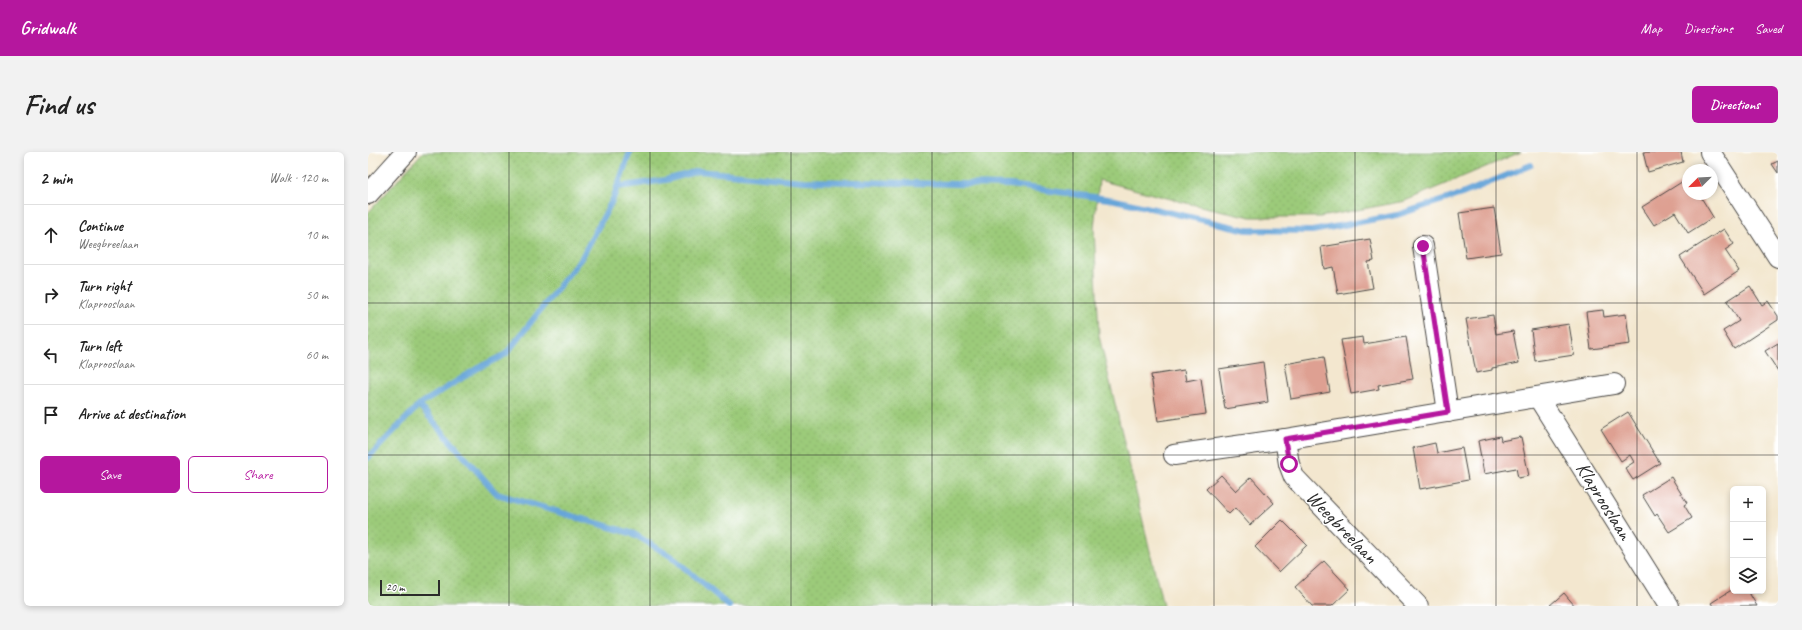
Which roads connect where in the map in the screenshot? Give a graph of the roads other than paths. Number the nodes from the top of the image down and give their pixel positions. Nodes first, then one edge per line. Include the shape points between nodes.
1 (406, 152) edge
2 (1710, 152) edge
3 (368, 194) edge
4 (1423, 246) dead end
5 (1778, 258) edge
6 (1614, 384) dead end
7 (1538, 397) junction
8 (1448, 412) junction
9 (1285, 439) junction
10 (1174, 455) dead end
11 (1418, 606) edge
12 (1669, 606) edge

1 - 3 street
2 - 5 street
4 - 8 street
6 - 7 street
7 - 8 street
7 - 12 street, Klaprooslaan
8 - 9 street
9 - 10 street
9 - 11 street, Weegbreelaan via 1294,477

